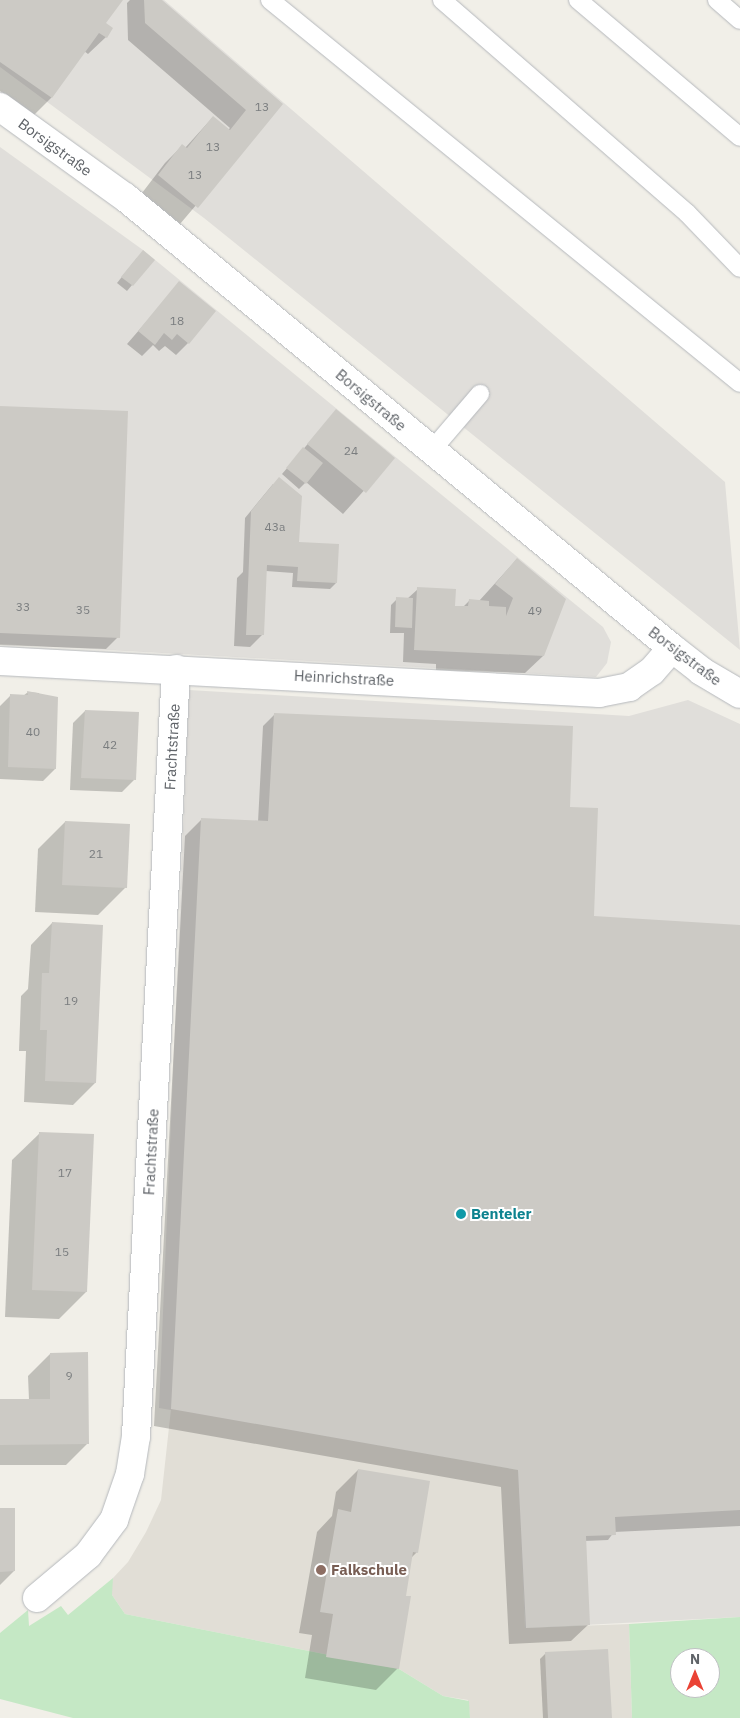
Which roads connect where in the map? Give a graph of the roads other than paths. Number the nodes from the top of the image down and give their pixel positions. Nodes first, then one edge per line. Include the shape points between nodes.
1 (270, 0) edge
2 (442, 0) edge
3 (578, 0) edge
4 (717, 0) edge
5 (740, 20) edge
6 (0, 107) edge
7 (740, 137) edge
8 (740, 268) edge
9 (740, 383) edge
10 (480, 394) dead end
11 (432, 450) junction
12 (672, 648) junction
13 (0, 661) edge
14 (176, 669) junction
15 (740, 694) edge
16 (36, 1598) dead end

1 - 9 lane
2 - 8 lane via 688,212
3 - 7 lane
4 - 5 lane
6 - 11 street, Borsigstraße via 125,197
10 - 11 lane
11 - 12 street, Borsigstraße
12 - 14 street, Heinrichstraße via 652,671 629,687 599,693
12 - 15 street, Borsigstraße via 701,671
13 - 14 street, Heinrichstraße
14 - 16 street, Frachtstraße via 136,1436 130,1474 114,1520 88,1555

